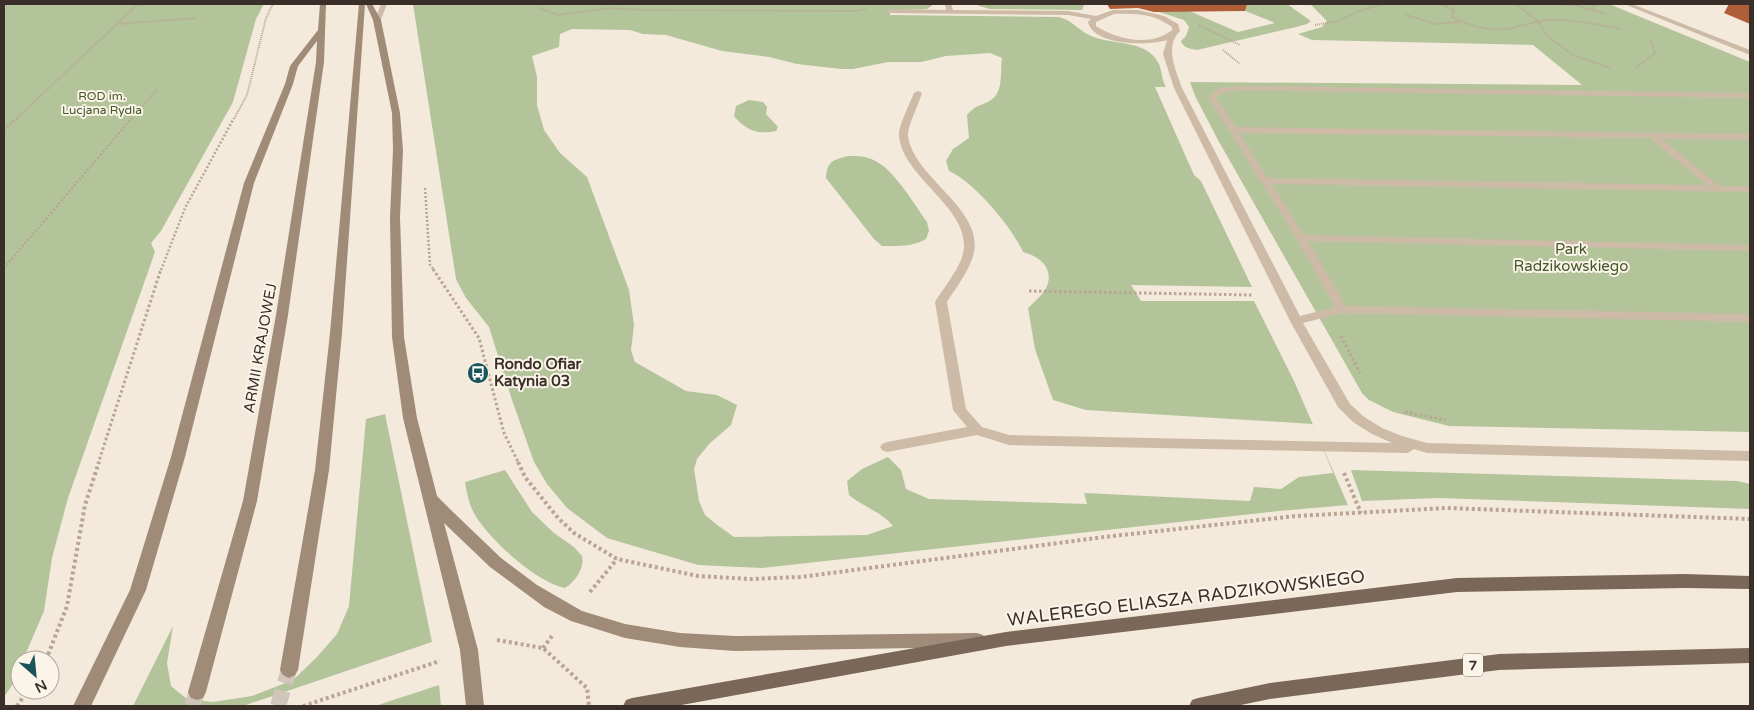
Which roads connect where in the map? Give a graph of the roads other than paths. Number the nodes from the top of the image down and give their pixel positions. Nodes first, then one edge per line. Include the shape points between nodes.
1 (323, 4) edge
2 (362, 4) edge
3 (369, 4) edge
4 (384, 4) edge
5 (1627, 4) edge
6 (949, 8) edge
7 (890, 11) dead end
8 (1096, 18) junction
9 (376, 20) junction
10 (321, 31) junction
11 (1172, 35) junction
12 (1136, 42) junction
13 (1750, 53) edge
14 (1167, 54) junction
15 (918, 93) dead end
16 (1750, 96) edge
17 (1232, 130) junction
18 (1653, 136) junction
19 (1750, 137) edge
20 (1264, 181) junction
21 (1717, 189) junction
22 (1750, 189) edge
23 (1300, 238) junction
24 (1750, 248) edge
25 (1342, 309) junction
26 (1750, 318) edge
27 (1296, 320) junction
28 (977, 430) junction
29 (887, 447) dead end
30 (1427, 448) junction
31 (1730, 456) junction
32 (1750, 456) edge
33 (1750, 462) edge
34 (429, 497) junction
35 (1750, 582) edge
36 (1006, 639) junction
37 (1750, 655) edge
38 (289, 670) tunnel mouth
39 (197, 692) tunnel mouth
40 (82, 706) edge
41 (475, 706) edge
42 (632, 706) edge
43 (1198, 706) edge

1 - 10 main road, ARMII KRAJOWEJ
2 - 38 main road via 322,470
3 - 9 main road
4 - 9 street
5 - 13 street
6 - 7 street
6 - 8 street via 1068,13
8 - 11 street via 1125,12 1150,14 1175,26 1176,31
8 - 12 street via 1092,22 1093,27 1099,32
9 - 34 main road via 396,113 398,337 410,418
10 - 39 main road, ARMII KRAJOWEJ via 320,62 284,305 250,501
10 - 40 main road via 294,66 249,183 178,456 138,590
11 - 12 street
11 - 14 street
12 - 14 street
14 - 27 street via 1178,88
15 - 28 street via 903,135 912,161 949,202 970,234 967,259 941,302 960,410
16 - 17 street via 1221,90 1212,98
17 - 18 street
17 - 20 street
18 - 19 street
18 - 21 street
20 - 21 street
20 - 23 street
21 - 22 street
23 - 24 street
23 - 25 street
25 - 26 street
25 - 27 street
27 - 30 street via 1345,407 1377,431
28 - 29 street
28 - 30 street via 1009,440
30 - 31 street
31 - 32 street
31 - 33 street
34 - 36 main road via 504,571 537,595 571,614 612,628 652,637 744,644
34 - 41 main road via 469,650
35 - 36 main road, WALEREGO ELIASZA RADZIKOWSKIEGO via 1458,585
36 - 42 main road, WALEREGO ELIASZA RADZIKOWSKIEGO
37 - 43 main road, 7 via 1498,662 1270,691

